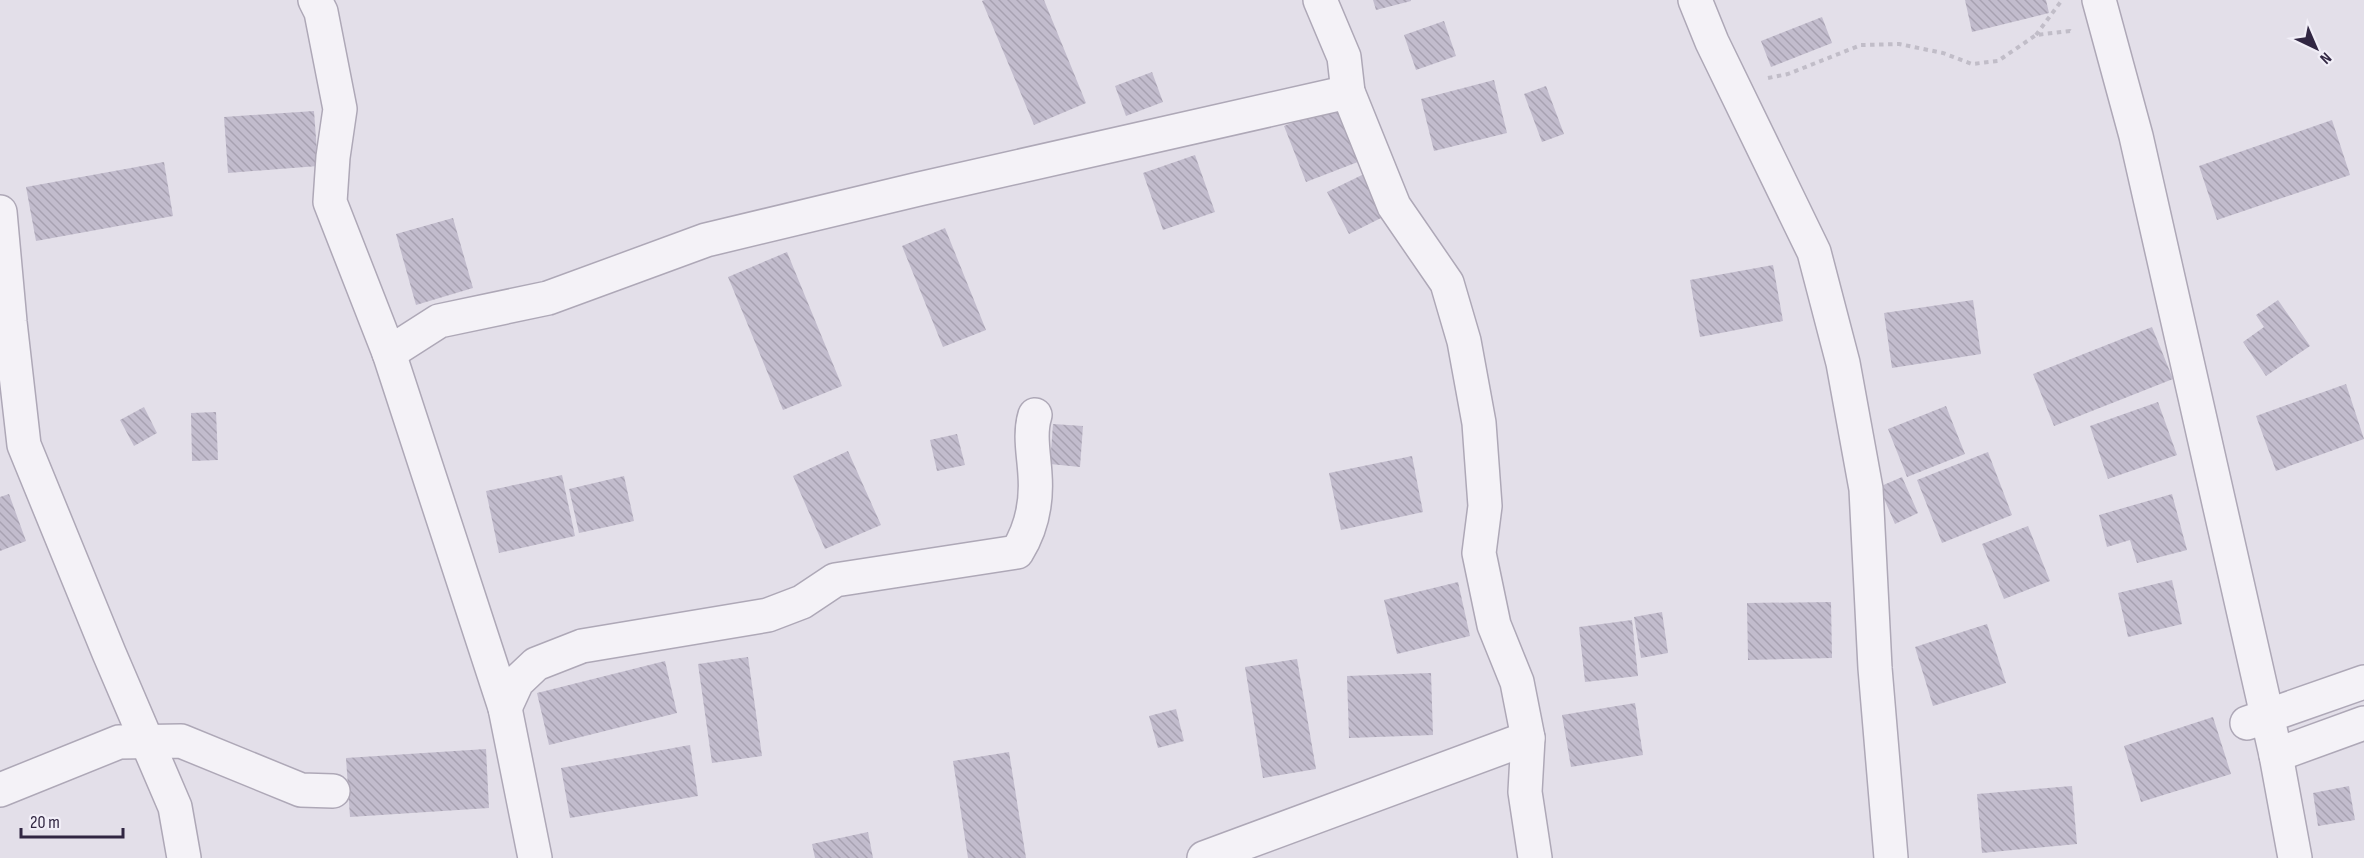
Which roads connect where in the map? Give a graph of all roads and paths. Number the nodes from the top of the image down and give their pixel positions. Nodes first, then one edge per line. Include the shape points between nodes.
1 (315, 0) edge
2 (1320, 0) edge
3 (1695, 0) edge
4 (2062, 0) edge
5 (2099, 0) edge
6 (2036, 35) junction
7 (2078, 39) dead end
8 (1764, 79) dead end
9 (1348, 92) junction
10 (0, 212) edge
11 (388, 353) junction
12 (1035, 415) dead end
13 (2364, 682) edge
14 (505, 708) junction
15 (2247, 723) dead end
16 (2364, 723) edge
17 (1528, 738) junction
18 (148, 742) junction
19 (2276, 755) junction
20 (0, 790) edge
21 (333, 791) dead end
22 (184, 858) edge
23 (535, 858) edge
24 (1204, 858) edge
25 (1535, 858) edge
26 (1891, 858) edge
27 (2295, 858) edge

1 - 11 street via 321,12 340,109 330,201
2 - 9 street via 1344,57
3 - 26 street via 1814,252 1843,363 1866,489 1875,668
4 - 6 path
5 - 19 street via 2136,136
6 - 7 path via 2070,31
6 - 8 path via 1998,61 1972,64 1899,44 1861,45 1788,74
9 - 11 street via 706,240 548,298 439,321
9 - 17 street via 1394,206 1447,283 1464,341 1480,434 1485,506 1479,553 1494,625 1516,682
10 - 18 street via 24,445
11 - 14 street
12 - 14 street via 1035,502 1025,540 1017,552 835,580 802,602 768,615 582,646 536,664 517,682
13 - 15 street
14 - 23 street
16 - 19 street
17 - 24 street
17 - 25 street via 1525,792
18 - 20 street via 119,742
18 - 21 street via 181,741 300,790
18 - 22 street via 175,807
19 - 27 street

